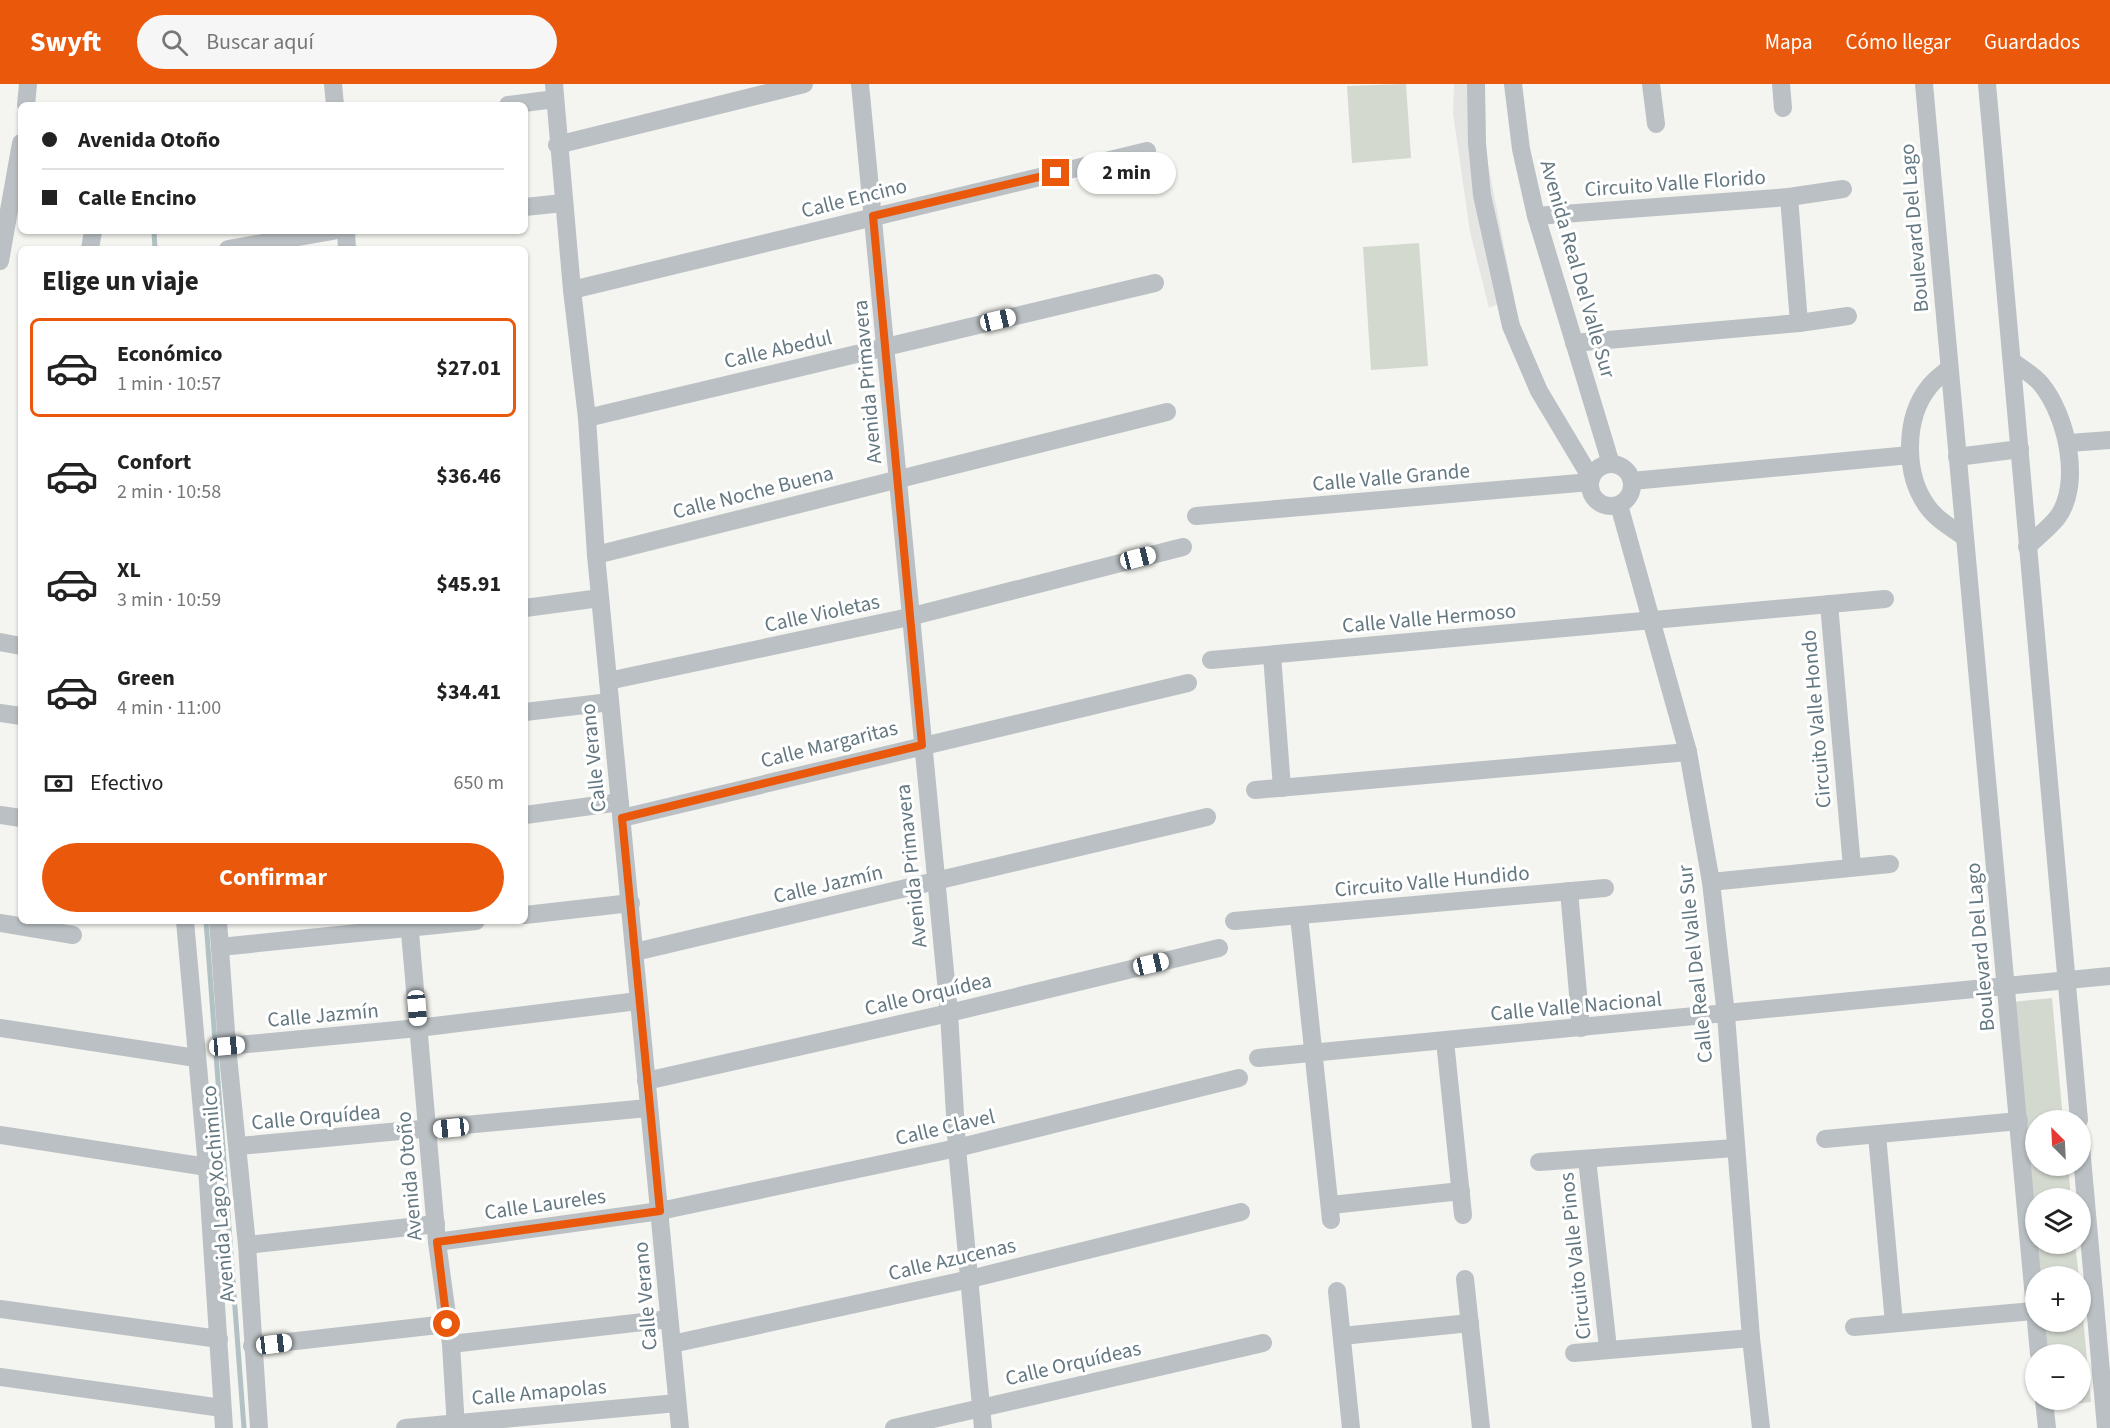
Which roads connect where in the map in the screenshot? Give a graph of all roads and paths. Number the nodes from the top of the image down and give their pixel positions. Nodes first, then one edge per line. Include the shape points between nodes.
1 (28, 84) edge
2 (333, 84) edge
3 (804, 84) edge
4 (860, 84) edge
5 (1476, 84) edge
6 (1514, 84) edge
7 (1651, 84) edge
8 (1780, 84) edge
9 (1924, 84) edge
10 (1987, 84) edge
11 (554, 92) edge
12 (26, 102) edge
13 (335, 102) edge
14 (519, 102) edge
15 (1783, 108) dead end
16 (1656, 124) dead end
17 (557, 145) junction
18 (1147, 151) dead end
19 (18, 160) edge
20 (1843, 189) dead end
21 (1789, 197) junction
22 (563, 203) junction
23 (528, 207) edge
24 (873, 216) junction
25 (1536, 216) junction
26 (316, 234) edge
27 (246, 246) edge
28 (1, 256) edge
29 (1155, 283) dead end
30 (572, 290) junction
31 (1848, 316) dead end
32 (1799, 323) junction
33 (1574, 343) junction
34 (886, 347) junction
35 (2012, 362) junction
36 (1949, 368) junction
37 (1167, 412) dead end
38 (587, 418) junction
39 (2110, 440) edge
40 (2069, 443) junction
41 (2020, 449) junction
42 (1911, 455) junction
43 (1957, 457) junction
44 (1611, 464) junction
45 (898, 478) junction
46 (1590, 480) junction
47 (1632, 481) junction
48 (1618, 505) junction
49 (1196, 516) dead end
50 (1963, 536) junction
51 (1183, 547) dead end
52 (2027, 547) junction
53 (596, 555) junction
54 (600, 598) junction
55 (1885, 599) dead end
56 (1829, 604) junction
57 (528, 608) edge
58 (909, 617) junction
59 (1651, 620) junction
60 (0, 642) edge
61 (18, 645) edge
62 (1272, 655) junction
63 (1211, 660) dead end
64 (608, 681) junction
65 (1188, 683) dead end
66 (610, 702) junction
67 (528, 712) edge
68 (0, 713) edge
69 (18, 716) edge
70 (922, 745) junction
71 (1688, 752) junction
72 (1282, 788) junction
73 (1255, 790) dead end
74 (621, 810) junction
75 (528, 814) edge
76 (0, 815) edge
77 (1207, 817) dead end
78 (18, 818) edge
79 (1890, 864) dead end
80 (1852, 867) junction
81 (936, 882) junction
82 (1711, 882) junction
83 (1605, 888) dead end
84 (1569, 891) junction
85 (631, 903) junction
86 (528, 915) edge
87 (1299, 916) junction
88 (1234, 921) dead end
89 (0, 923) edge
90 (185, 924) edge
91 (218, 924) edge
92 (426, 924) edge
93 (409, 925) edge
94 (72, 935) dead end
95 (220, 948) junction
96 (1219, 948) dead end
97 (635, 952) junction
98 (2110, 976) edge
99 (2067, 980) junction
100 (2006, 988) junction
101 (638, 1001) junction
102 (949, 1014) junction
103 (1726, 1015) junction
104 (0, 1028) edge
105 (418, 1028) junction
106 (1581, 1028) junction
107 (1445, 1041) junction
108 (227, 1046) junction
109 (1316, 1051) junction
110 (196, 1058) junction
111 (1258, 1058) dead end
112 (1239, 1078) dead end
113 (646, 1081) junction
114 (648, 1108) junction
115 (2078, 1110) edge
116 (2019, 1121) junction
117 (429, 1130) junction
118 (0, 1135) edge
119 (1877, 1135) junction
120 (1825, 1139) dead end
121 (238, 1146) junction
122 (957, 1148) junction
123 (1735, 1148) junction
124 (1587, 1159) junction
125 (1539, 1162) dead end
126 (207, 1167) junction
127 (2084, 1176) edge
128 (1461, 1191) junction
129 (660, 1211) junction
130 (1241, 1212) dead end
131 (1463, 1215) dead end
132 (436, 1233) junction
133 (247, 1245) junction
134 (2030, 1266) edge
135 (970, 1279) junction
136 (1465, 1279) dead end
137 (1337, 1291) dead end
138 (0, 1309) edge
139 (2025, 1312) edge
140 (669, 1319) junction
141 (1470, 1323) junction
142 (1894, 1323) junction
143 (447, 1324) junction
144 (1854, 1327) dead end
145 (1342, 1336) junction
146 (1750, 1338) junction
147 (219, 1339) junction
148 (1263, 1343) dead end
149 (451, 1344) junction
150 (672, 1344) junction
151 (252, 1346) junction
152 (1608, 1348) junction
153 (1574, 1353) dead end
154 (0, 1377) edge
155 (677, 1403) junction
156 (981, 1407) junction
157 (222, 1408) junction
158 (2045, 1410) edge
159 (456, 1425) edge
160 (224, 1428) edge
161 (259, 1428) edge
162 (405, 1428) edge
163 (680, 1428) edge
164 (894, 1428) edge
165 (983, 1428) edge
166 (1351, 1428) edge
167 (1481, 1428) edge
168 (1761, 1428) edge
169 (2047, 1428) edge
170 (2106, 1428) edge

1 - 12 street
2 - 13 street
3 - 17 street
4 - 24 street, Avenida Primavera
5 - 46 street via 1482,195 1511,326 1539,391
6 - 25 street, Avenida Real Del Valle Sur via 1521,149
7 - 16 street
8 - 15 street
9 - 36 street, Boulevard Del Lago
10 - 35 street
11 - 14 street
11 - 17 street, Calle Verano
17 - 22 street, Calle Verano
18 - 24 street, Calle Encino
19 - 28 street
20 - 21 street
21 - 25 street, Circuito Valle Florido
21 - 32 street, Circuito Valle Florido
22 - 23 street
22 - 30 street, Calle Verano
24 - 30 street, Calle Encino
24 - 34 street, Avenida Primavera
25 - 33 street, Avenida Real Del Valle Sur
26 - 27 street
29 - 34 street, Calle Abedul
30 - 38 street, Calle Verano
31 - 32 street
32 - 33 street
33 - 44 street, Avenida Real Del Valle Sur
34 - 38 street, Calle Abedul
34 - 45 street, Avenida Primavera
35 - 40 street via 2040,382 2055,404
35 - 41 street
36 - 42 street via 1929,386 1920,401 1910,437
36 - 43 street, Boulevard Del Lago
37 - 45 street, Calle Noche Buena
38 - 53 street, Calle Verano
39 - 40 street
40 - 52 street via 2068,489 2058,516
41 - 43 street
41 - 52 street
42 - 47 street
42 - 50 street via 1913,475 1927,506
43 - 50 street, Boulevard Del Lago
44 - 46 street via 1598,468
44 - 47 street via 1621,466
45 - 53 street, Calle Noche Buena
45 - 58 street, Avenida Primavera
46 - 48 street via 1590,491 1601,504
46 - 49 street, Calle Valle Grande
47 - 48 street via 1627,500
48 - 59 street, Calle Real Del Valle Sur
50 - 100 street, Boulevard Del Lago
51 - 58 street, Calle Violetas
52 - 99 street
53 - 54 street, Calle Verano
54 - 57 street
54 - 64 street, Calle Verano
55 - 56 street
56 - 59 street, Circuito Valle Hondo
56 - 80 street, Circuito Valle Hondo
58 - 64 street, Calle Violetas
58 - 70 street, Avenida Primavera
59 - 62 street, Calle Valle Hermoso
59 - 71 street, Calle Real Del Valle Sur
60 - 61 street
62 - 63 street, Calle Valle Hermoso
62 - 72 street
64 - 66 street, Calle Verano
65 - 70 street, Calle Margaritas
66 - 67 street
66 - 74 street, Calle Verano
68 - 69 street
70 - 74 street, Calle Margaritas
70 - 81 street, Avenida Primavera
71 - 72 street
71 - 82 street, Calle Real Del Valle Sur
72 - 73 street
74 - 75 street, Calle Margaritas
74 - 85 street, Calle Verano
76 - 78 street
77 - 81 street, Calle Jazmín
79 - 80 street
80 - 82 street
81 - 97 street, Calle Jazmín
81 - 102 street, Avenida Primavera
82 - 103 street, Calle Real Del Valle Sur
83 - 84 street, Circuito Valle Hundido
84 - 87 street, Circuito Valle Hundido
84 - 106 street
85 - 86 street
85 - 97 street, Calle Verano
87 - 88 street, Circuito Valle Hundido
87 - 109 street
89 - 94 street
90 - 110 street, Avenida Lago Xochimilco
91 - 95 street, Avenida Lago Xochimilco
92 - 93 street
93 - 95 street
93 - 105 street, Avenida Otoño
95 - 108 street, Avenida Lago Xochimilco
96 - 102 street, Calle Orquídea
97 - 101 street, Calle Verano
98 - 99 street, Calle Valle Nacional
99 - 100 street, Calle Valle Nacional
99 - 115 street
100 - 103 street, Calle Valle Nacional
100 - 116 street, Boulevard Del Lago
101 - 105 street, Calle Jazmín
101 - 113 street, Calle Verano
102 - 113 street, Calle Orquídea
102 - 122 street, Avenida Primavera
103 - 106 street, Calle Valle Nacional
103 - 123 street, Calle Real Del Valle Sur
104 - 110 street
105 - 108 street, Calle Jazmín
105 - 117 street, Avenida Otoño
106 - 107 street, Calle Valle Nacional
107 - 109 street, Calle Valle Nacional
107 - 128 street
108 - 121 street, Avenida Lago Xochimilco
109 - 111 street, Calle Valle Nacional
109 - 128 street via 1331,1212
110 - 126 street, Avenida Lago Xochimilco
112 - 122 street, Calle Clavel
113 - 114 street, Calle Verano
114 - 117 street, Calle Orquídea
114 - 129 street, Calle Verano
116 - 119 street
116 - 134 street, Boulevard Del Lago
117 - 121 street, Calle Orquídea
117 - 132 street, Avenida Otoño
118 - 126 street
119 - 120 street
119 - 142 street
121 - 133 street, Avenida Lago Xochimilco
122 - 129 street, Calle Clavel
122 - 135 street, Avenida Primavera
123 - 124 street, Circuito Valle Pinos
123 - 146 street, Calle Real Del Valle Sur
124 - 125 street, Circuito Valle Pinos
124 - 152 street, Circuito Valle Pinos
126 - 147 street, Avenida Lago Xochimilco
127 - 170 street
128 - 131 street
129 - 132 street, Calle Laureles
129 - 140 street, Calle Verano
130 - 135 street, Calle Azucenas
132 - 133 street, Calle Laureles
132 - 143 street, Avenida Otoño
133 - 151 street, Avenida Lago Xochimilco
135 - 150 street, Calle Azucenas
135 - 156 street, Avenida Primavera
136 - 141 street
137 - 145 street
138 - 147 street
139 - 142 street
140 - 149 street
140 - 150 street, Calle Verano
141 - 145 street
141 - 167 street
142 - 144 street
143 - 149 street, Avenida Otoño
143 - 151 street
145 - 166 street
146 - 152 street, Circuito Valle Pinos
146 - 168 street, Calle Real Del Valle Sur
147 - 157 street, Avenida Lago Xochimilco
148 - 156 street, Calle Orquídeas
149 - 159 street, Avenida Otoño
150 - 155 street, Calle Verano
151 - 161 street, Avenida Lago Xochimilco
152 - 153 street, Circuito Valle Pinos
154 - 157 street
155 - 159 street, Calle Amapolas
155 - 163 street, Calle Verano
156 - 164 street, Calle Orquídeas
156 - 165 street, Avenida Primavera
157 - 160 street, Avenida Lago Xochimilco
158 - 169 street
159 - 162 street, Calle Amapolas

